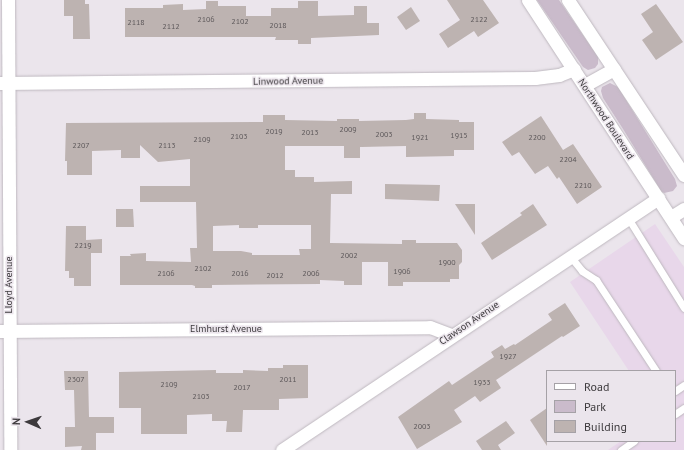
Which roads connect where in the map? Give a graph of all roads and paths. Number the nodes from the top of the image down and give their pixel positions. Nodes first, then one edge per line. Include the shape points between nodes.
1 (8, 0) edge
2 (528, 0) edge
3 (568, 0) edge
4 (574, 69) junction
5 (614, 69) junction
6 (4, 83) edge
7 (585, 86) junction
8 (684, 175) edge
9 (658, 198) junction
10 (684, 209) edge
11 (671, 217) junction
12 (628, 218) junction
13 (684, 238) edge
14 (570, 256) junction
15 (684, 308) edge
16 (5, 331) edge
17 (451, 335) junction
18 (655, 370) edge
19 (633, 442) edge
20 (10, 450) edge
21 (282, 450) edge
22 (621, 450) edge

1 - 6 street, Lloyd Avenue
2 - 4 street, Northwood Boulevard
3 - 5 street
4 - 6 street, Linwood Avenue via 559,75 535,78
4 - 7 street, Northwood Boulevard
5 - 7 street
5 - 8 street
6 - 16 street, Lloyd Avenue
7 - 9 street, Northwood Boulevard
9 - 11 street, Northwood Boulevard
9 - 12 street, Clawson Avenue
10 - 11 street
11 - 13 street, Northwood Boulevard
12 - 14 street, Clawson Avenue
12 - 15 lane
14 - 17 street, Clawson Avenue
14 - 18 lane via 582,271 596,280
16 - 17 street, Elmhurst Avenue via 430,327
16 - 20 street, Lloyd Avenue
17 - 21 street, Clawson Avenue via 412,364
19 - 22 lane

